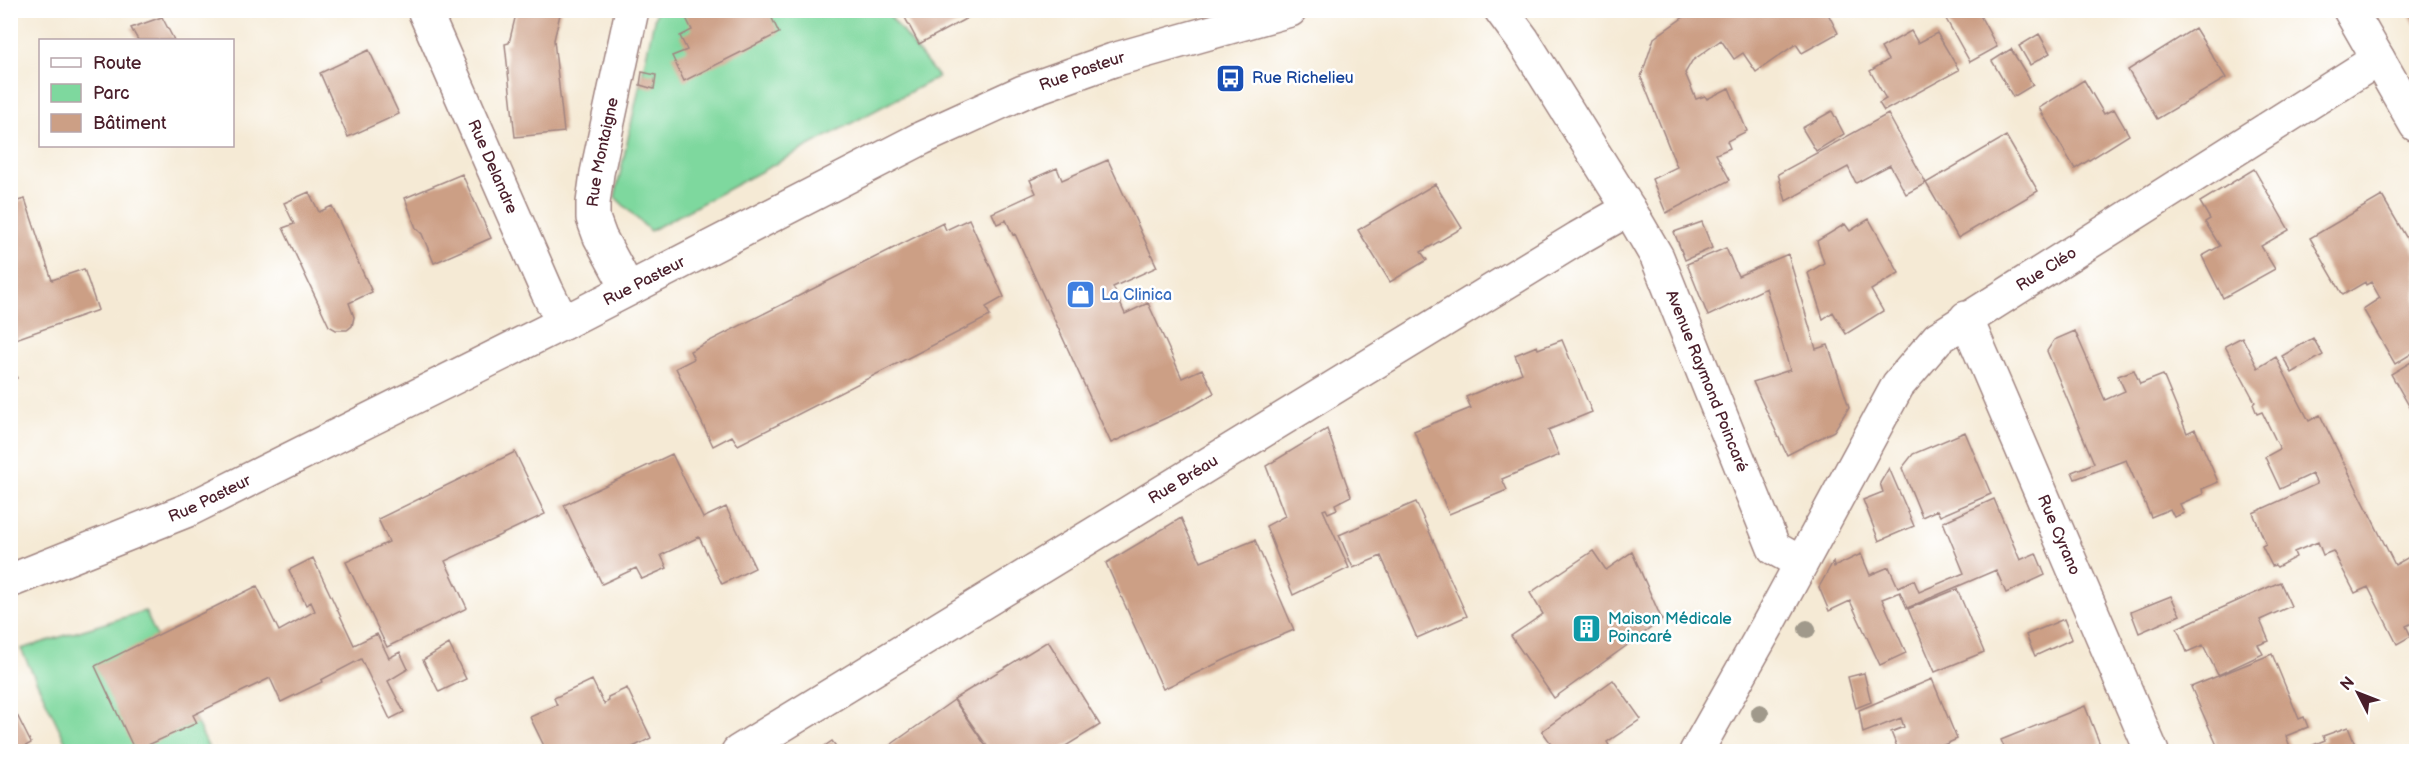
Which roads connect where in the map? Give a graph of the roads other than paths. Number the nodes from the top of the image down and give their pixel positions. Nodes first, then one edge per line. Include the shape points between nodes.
1 (424, 10) edge
2 (632, 10) edge
3 (1290, 10) edge
4 (1501, 10) edge
5 (2350, 10) edge
6 (2378, 59) junction
7 (2416, 125) edge
8 (1629, 209) junction
9 (628, 289) junction
10 (1966, 318) junction
11 (563, 323) junction
12 (1801, 563) junction
13 (10, 581) edge
14 (738, 752) edge
15 (1696, 752) edge
16 (2152, 752) edge

1 - 11 street, Rue Delandre
2 - 9 street, Rue Montaigne via 593,203 600,237
3 - 9 street, Rue Pasteur via 1113,60 1023,92 922,138
4 - 8 street, Avenue Raymond Poincaré via 1524,40
5 - 6 street
6 - 7 street
6 - 10 street, Rue Cléo
8 - 12 street, Avenue Raymond Poincaré via 1657,257 1774,548
8 - 14 street, Rue Bréau
9 - 11 street, Rue Pasteur
10 - 12 street, Rue Cléo via 1938,338 1898,385
10 - 16 street, Rue Cyrano
11 - 13 street, Rue Pasteur via 188,510
12 - 15 street

